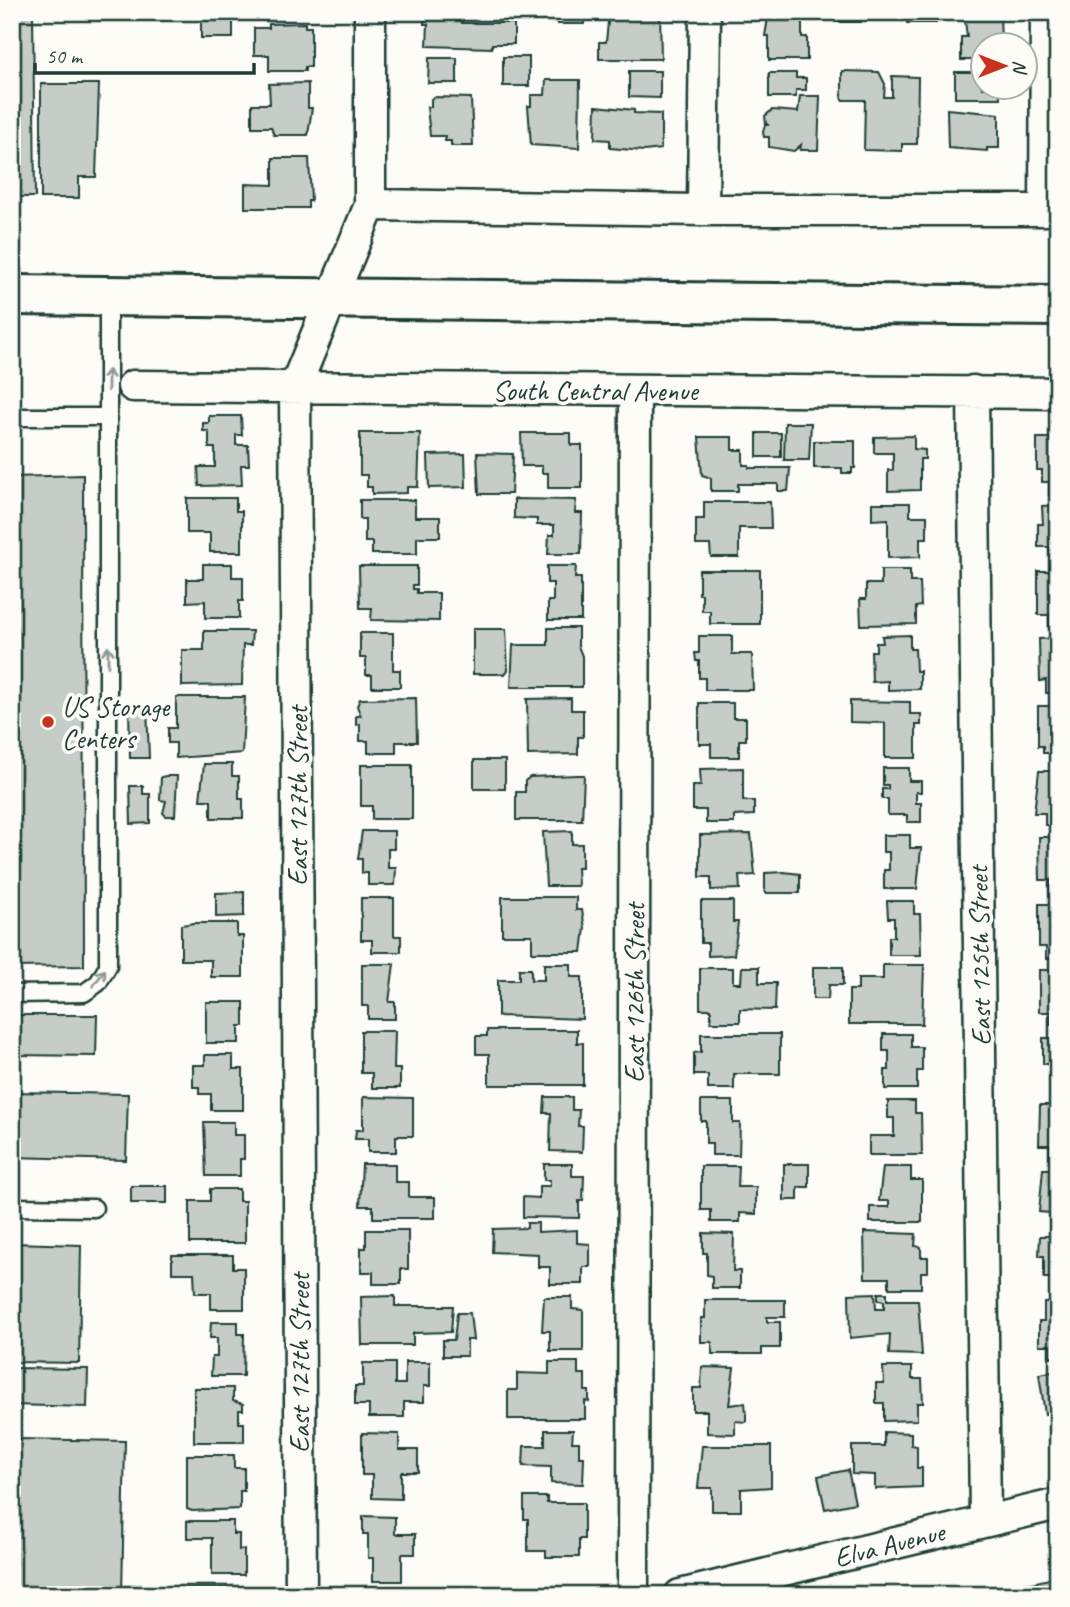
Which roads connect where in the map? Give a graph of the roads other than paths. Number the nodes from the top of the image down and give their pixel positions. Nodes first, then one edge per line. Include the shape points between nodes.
1 (370, 12) edge
2 (705, 12) edge
3 (1046, 12) edge
4 (370, 205) junction
5 (703, 210) junction
6 (1051, 210) edge
7 (12, 295) edge
8 (124, 296) junction
9 (334, 296) junction
10 (1058, 306) edge
11 (133, 386) dead end
12 (295, 387) junction
13 (635, 390) junction
14 (973, 391) junction
15 (1058, 393) edge
16 (12, 416) edge
17 (108, 417) junction
18 (12, 994) edge
19 (12, 1207) edge
20 (94, 1208) dead end
21 (1058, 1504) edge
22 (985, 1521) junction
23 (300, 1595) edge
24 (633, 1595) edge
25 (680, 1595) edge

1 - 4 street, East 127th Street
2 - 5 street
3 - 6 street
4 - 5 street
4 - 9 street, East 127th Street
5 - 6 street
7 - 8 main road
8 - 9 main road
17 -> 8 lane
9 - 10 main road
9 - 12 street, East 127th Street
11 - 12 street, South Central Avenue
12 - 13 street, South Central Avenue
12 - 23 street, East 127th Street
13 - 14 street, South Central Avenue
13 - 24 street, East 126th Street
14 - 15 street, South Central Avenue
14 - 22 street, East 125th Street
16 - 17 lane
18 -> 17 lane via 84,993 98,983 107,965
19 - 20 lane
21 - 22 street, Elva Avenue
22 - 25 street, Elva Avenue

